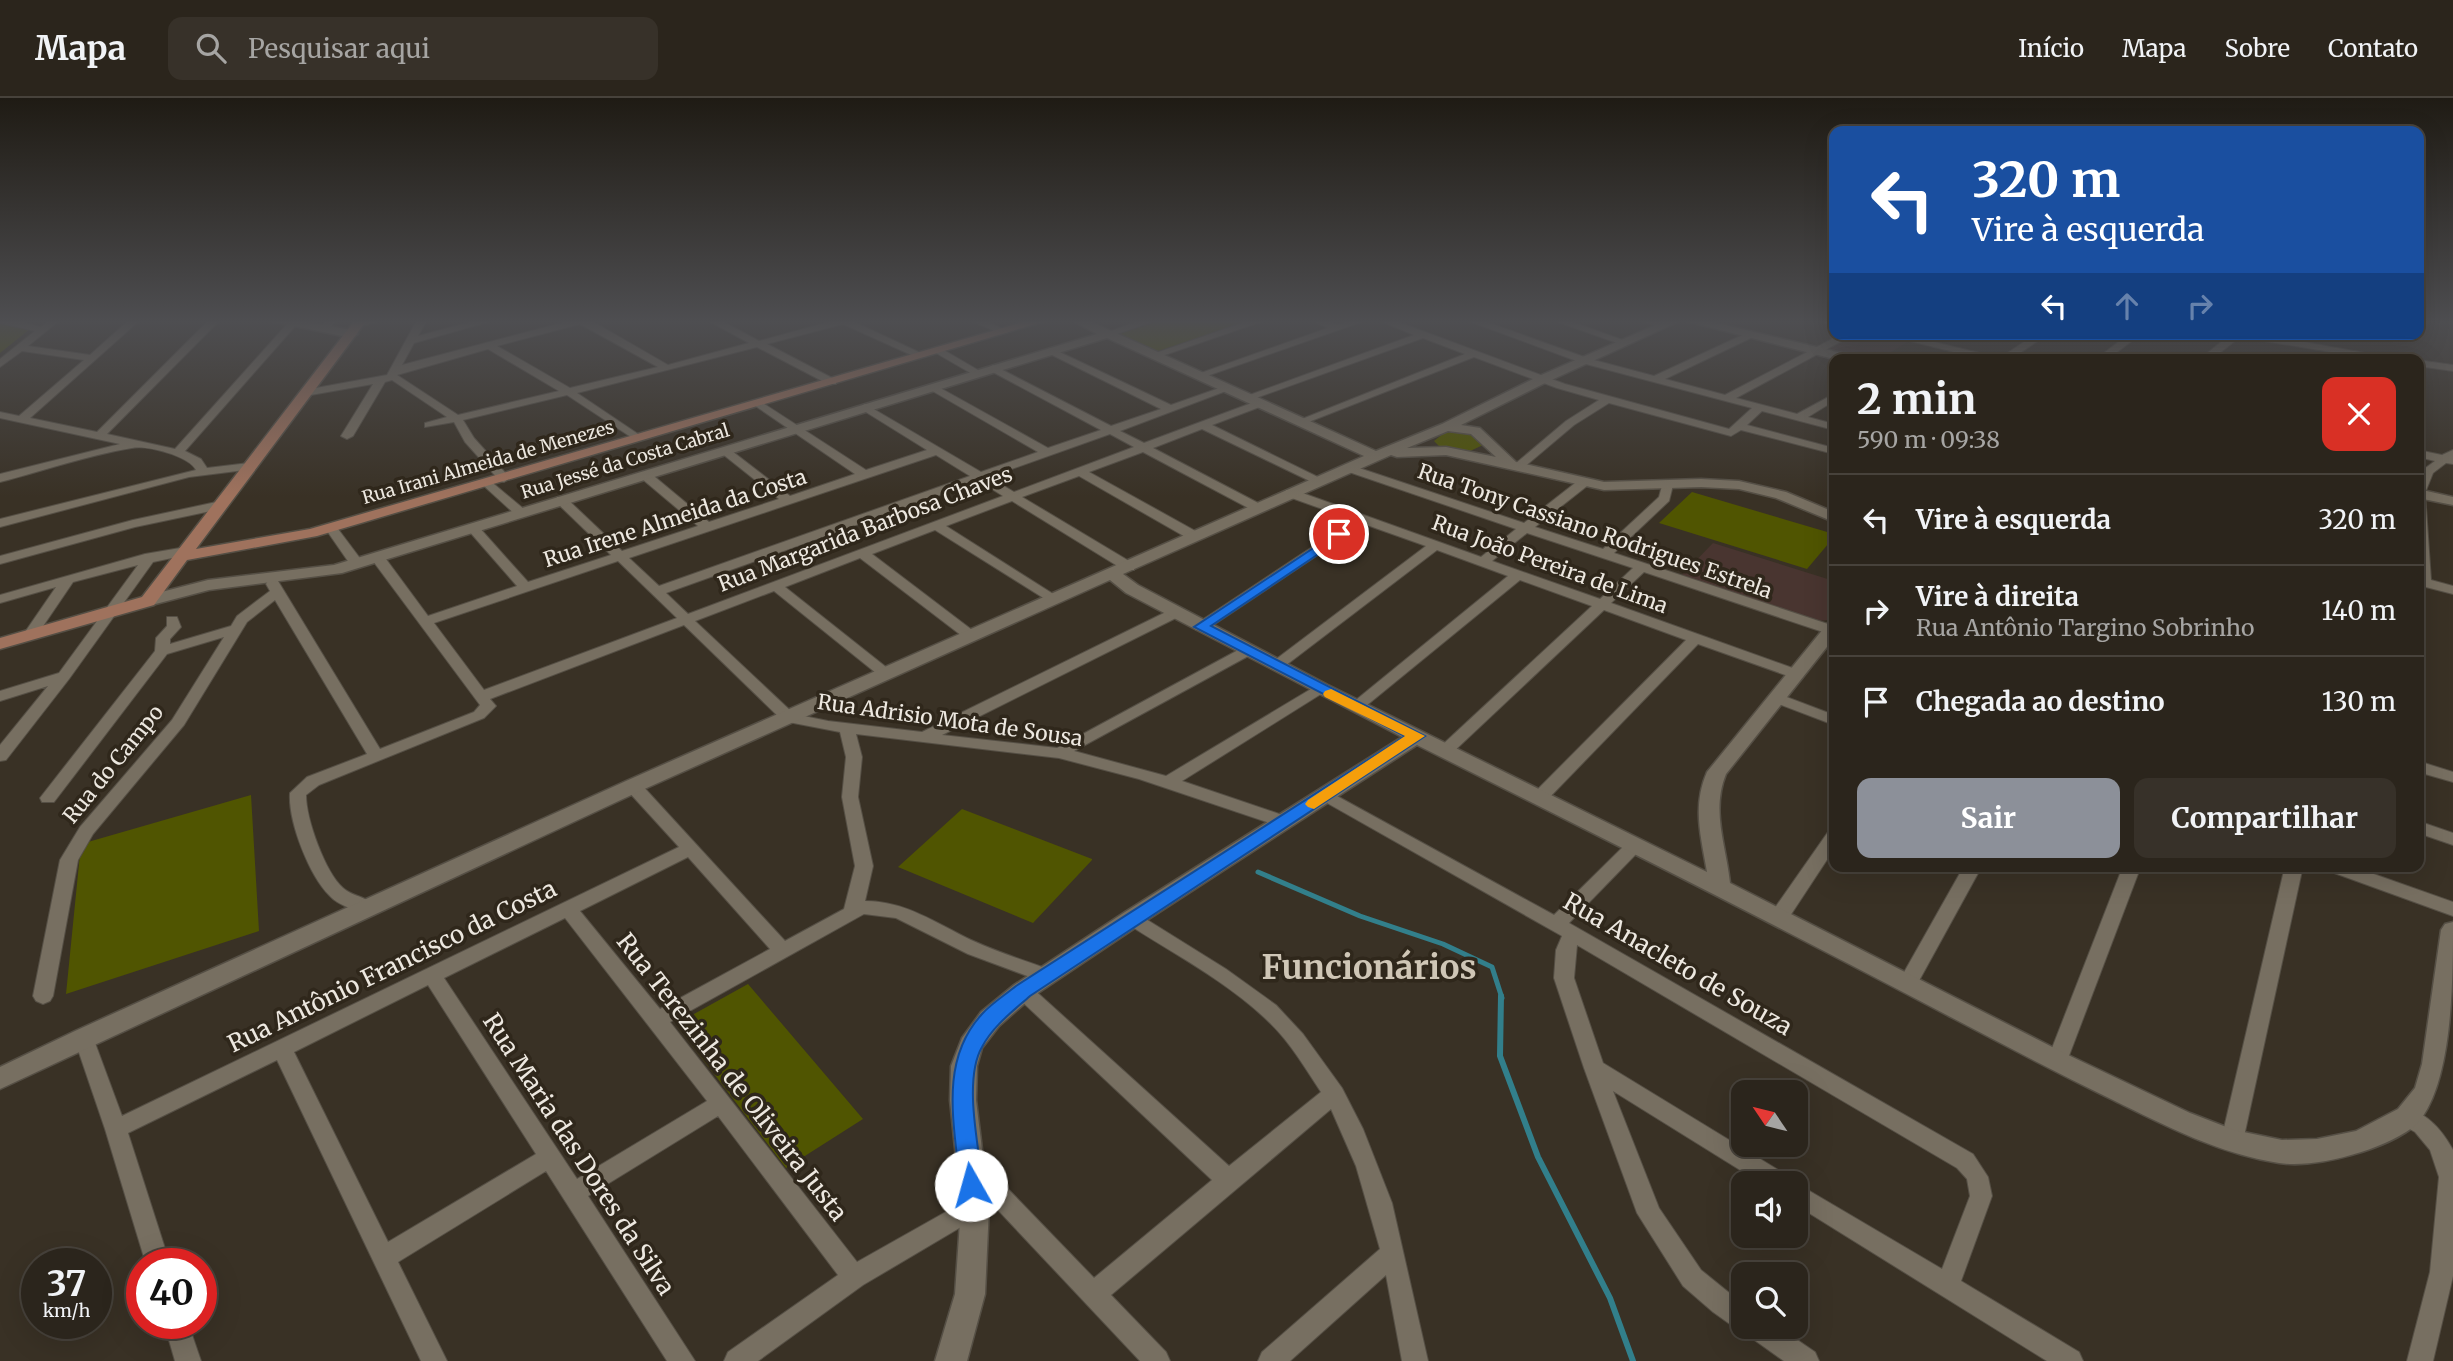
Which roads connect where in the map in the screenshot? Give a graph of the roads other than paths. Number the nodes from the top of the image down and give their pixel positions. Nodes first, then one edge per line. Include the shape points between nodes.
1 (69, 379) edge
2 (156, 379) edge
3 (243, 379) edge
4 (317, 379) edge
5 (381, 379) joint
6 (400, 379) edge
7 (547, 379) edge
8 (622, 379) edge
9 (826, 379) edge
10 (843, 379) edge
11 (959, 379) edge
12 (1013, 379) edge
13 (1108, 379) edge
14 (1209, 379) edge
15 (1309, 379) edge
16 (1410, 379) edge
17 (1543, 379) joint
18 (1656, 379) edge
19 (1763, 379) edge
20 (832, 382) junction
21 (933, 387) junction
22 (1229, 388) junction
23 (569, 392) junction
24 (306, 393) junction
25 (1727, 398) junction
26 (1606, 399) junction
27 (1255, 400) junction
28 (1829, 400) edge
29 (758, 403) junction
30 (1488, 405) junction
31 (865, 407) junction
32 (1760, 407) junction
33 (1170, 409) junction
34 (0, 415) edge
35 (1799, 417) junction
36 (22, 419) junction
37 (458, 420) junction
38 (1302, 421) junction
39 (429, 425) dead end
40 (1203, 425) junction
41 (1829, 426) edge
42 (1447, 427) junction
43 (794, 429) junction
44 (1734, 429) junction
45 (1110, 431) junction
46 (99, 436) junction
47 (347, 436) dead end
48 (1425, 436) junction
49 (637, 438) junction
50 (1485, 440) junction
51 (135, 444) junction
52 (1143, 448) junction
53 (724, 450) junction
54 (935, 450) junction
55 (1829, 450) edge
56 (1446, 451) junction
57 (178, 452) junction
58 (1048, 453) junction
59 (1464, 454) junction
60 (2424, 454) edge
61 (1375, 456) junction
62 (2450, 458) edge
63 (1516, 465) junction
64 (249, 467) junction
65 (1347, 468) junction
66 (203, 471) junction
67 (1081, 472) junction
68 (866, 474) junction
69 (645, 475) junction
70 (980, 476) junction
71 (0, 478) edge
72 (504, 478) junction
73 (1320, 481) junction
74 (2424, 481) edge
75 (488, 483) junction
76 (1583, 483) junction
77 (1667, 485) junction
78 (1290, 493) junction
79 (2424, 494) edge
80 (1013, 498) junction
81 (561, 500) junction
82 (789, 501) junction
83 (2453, 501) edge
84 (221, 505) junction
85 (1258, 508) junction
86 (520, 513) junction
87 (1829, 515) edge
88 (1362, 519) junction
89 (0, 523) edge
90 (937, 526) junction
91 (1526, 527) junction
92 (331, 528) junction
93 (473, 528) junction
94 (708, 528) junction
95 (1194, 536) junction
96 (1435, 545) junction
97 (183, 553) junction
98 (863, 554) junction
99 (1606, 554) junction
100 (618, 556) junction
101 (150, 557) junction
102 (377, 558) junction
103 (0, 560) edge
104 (1482, 562) junction
105 (357, 564) junction
106 (1643, 566) junction
107 (1121, 570) junction
108 (1517, 575) junction
109 (69, 579) junction
110 (2424, 583) edge
111 (273, 585) junction
112 (777, 587) junction
113 (526, 588) junction
114 (2453, 590) edge
115 (655, 592) junction
116 (0, 599) edge
117 (1053, 600) junction
118 (148, 601) junction
119 (1603, 606) junction
120 (108, 612) junction
121 (1175, 613) junction
122 (172, 620) dead end
123 (426, 621) junction
124 (686, 622) junction
125 (1201, 627) junction
126 (1829, 628) edge
127 (235, 629) junction
128 (1829, 634) edge
129 (30, 635) junction
130 (971, 636) junction
131 (1695, 639) junction
132 (0, 644) edge
133 (162, 651) junction
134 (1247, 651) junction
135 (1276, 666) junction
136 (886, 674) junction
137 (1796, 674) junction
138 (64, 676) junction
139 (1321, 689) junction
140 (0, 696) edge
141 (483, 696) junction
142 (1776, 698) junction
143 (1356, 706) junction
144 (789, 718) junction
145 (1829, 718) edge
146 (847, 729) junction
147 (1417, 736) junction
148 (925, 737) junction
149 (1446, 750) junction
150 (1059, 753) junction
151 (0, 756) edge
152 (376, 756) junction
153 (2424, 768) edge
154 (2453, 777) edge
155 (1168, 782) junction
156 (633, 786) junction
157 (1326, 796) junction
158 (48, 798) dead end
159 (1539, 798) junction
160 (1285, 822) junction
161 (2424, 829) edge
162 (2453, 839) edge
163 (1829, 843) edge
164 (1634, 846) junction
165 (690, 849) junction
166 (1970, 872) edge
167 (2130, 872) edge
168 (2293, 872) edge
169 (2349, 872) edge
170 (1719, 887) junction
171 (367, 908) junction
172 (568, 909) junction
173 (2453, 909) edge
174 (853, 911) junction
175 (1779, 917) junction
176 (1133, 918) junction
177 (1564, 928) junction
178 (2453, 930) edge
179 (783, 951) junction
180 (432, 975) junction
181 (1046, 976) junction
182 (1908, 983) junction
183 (1023, 991) junction
184 (43, 996) dead end
185 (2448, 1005) edge
186 (657, 1020) junction
187 (83, 1038) junction
188 (282, 1048) junction
189 (2057, 1061) junction
190 (1594, 1068) junction
191 (0, 1079) edge
192 (1334, 1094) junction
193 (722, 1103) junction
194 (2407, 1116) junction
195 (116, 1129) junction
196 (2232, 1141) junction
197 (2445, 1145) edge
198 (550, 1157) junction
199 (968, 1163) junction
200 (1761, 1171) edge
201 (1228, 1180) junction
202 (573, 1193) junction
203 (1808, 1200) edge
204 (975, 1207) junction
205 (153, 1248) edge
206 (1393, 1253) junction
207 (383, 1258) junction
208 (2447, 1273) edge
209 (854, 1277) junction
210 (1947, 1287) junction
211 (1094, 1294) junction
212 (1731, 1310) edge
213 (181, 1339) edge
214 (1774, 1339) edge
215 (188, 1361) edge
216 (435, 1361) edge
217 (682, 1361) edge
218 (737, 1361) edge
219 (951, 1361) edge
220 (1157, 1361) edge
221 (1270, 1361) edge
222 (1415, 1361) edge
223 (1806, 1361) edge
224 (2070, 1361) edge
225 (2420, 1361) edge

1 - 36 street
2 - 46 street
3 - 57 street
4 - 24 main road
5 - 24 street
5 - 47 street
6 - 37 street
7 - 23 street
8 - 23 street
9 - 20 street
10 - 20 main road, Rua Irani Almeida de Menezes
11 - 21 street, Rua Jessé da Costa Cabral
12 - 45 street
13 - 33 street
14 - 22 street
15 - 27 street, Rua Margarida Barbosa Chaves
16 - 38 street
17 - 26 street
17 - 30 street
18 - 25 street
19 - 25 street
20 - 29 main road, Rua Irani Almeida de Menezes
21 - 31 street, Rua Jessé da Costa Cabral
21 - 58 street
22 - 27 street
22 - 33 street, Rua Margarida Barbosa Chaves
23 - 37 street
23 - 49 street
24 - 64 main road
25 - 32 street
26 - 44 street
26 - 63 street
27 - 38 street
27 - 40 street, Rua Margarida Barbosa Chaves
28 - 35 street
29 - 43 street
29 - 49 main road, Rua Irani Almeida de Menezes
30 - 42 street
30 - 50 street
31 - 43 street, Rua Jessé da Costa Cabral
31 - 54 street
32 - 35 street
32 - 44 street
33 - 45 street, Rua Margarida Barbosa Chaves
34 - 36 street
35 - 41 street
36 - 46 street
37 - 39 street
37 - 72 street via 469,440
38 - 61 street
40 - 52 street, Rua Margarida Barbosa Chaves
40 - 73 street
42 - 48 street
42 - 50 street via 1475,431
43 - 53 street, Rua Jessé da Costa Cabral
43 - 68 street
44 - 55 street
45 - 52 street
45 - 58 street, Rua Margarida Barbosa Chaves
46 - 51 street
48 - 56 street
48 - 61 street
49 - 72 main road, Rua Irani Almeida de Menezes
50 - 59 street via 1481,450
50 - 63 street
51 - 57 street
51 - 71 street
52 - 67 street, Rua Margarida Barbosa Chaves
52 - 85 street
53 - 69 street, Rua Jessé da Costa Cabral
53 - 82 street
54 - 68 street, Rua Irene Almeida da Costa
54 - 70 street
56 - 59 street
56 - 61 street
57 - 66 street via 197,461
58 - 70 street, Rua Margarida Barbosa Chaves
59 - 63 street
60 - 62 street
61 - 65 street
62 - 74 street via 2428,471
63 - 76 street
64 - 66 street
64 - 84 main road
65 - 73 street
65 - 91 street, Rua Tony Cassiano Rodrigues Estrela
66 - 89 street
67 - 80 street, Rua Margarida Barbosa Chaves
67 - 95 street
68 - 82 street, Rua Irene Almeida da Costa
69 - 81 street, Rua Jessé da Costa Cabral
69 - 94 street
70 - 80 street
70 - 115 street, Rua Margarida Barbosa Chaves
72 - 75 main road, Rua Irani Almeida de Menezes
73 - 78 street
75 - 86 street
75 - 92 main road, Rua Irani Almeida de Menezes
76 - 77 street
76 - 91 street
77 - 87 street via 1747,487
77 - 99 street via 1665,498
78 - 85 street
78 - 88 street, Rua João Pereira de Lima
79 - 83 street
80 - 90 street, Rua Margarida Barbosa Chaves
80 - 107 street
81 - 86 street, Rua Jessé da Costa Cabral
81 - 100 street, Rua Adrisio Mota de Sousa
82 - 94 street, Rua Irene Almeida da Costa
84 - 97 main road
84 - 103 street
85 - 95 street
86 - 93 street, Rua Jessé da Costa Cabral
88 - 96 street, Rua João Pereira de Lima
88 - 125 street
90 - 98 street, Rua Margarida Barbosa Chaves
90 - 117 street
91 - 99 street, Rua Tony Cassiano Rodrigues Estrela
91 - 104 street
92 - 97 main road, Rua Irani Almeida de Menezes
92 - 105 street
93 - 102 street, Rua Jessé da Costa Cabral
93 - 113 street
94 - 100 street, Rua Irene Almeida da Costa
95 - 107 street
96 - 104 street, Rua João Pereira de Lima
96 - 135 street
97 - 101 street
97 - 118 main road
98 - 112 street, Rua Margarida Barbosa Chaves
98 - 130 street
99 - 106 street, Rua Tony Cassiano Rodrigues Estrela
100 - 113 street, Rua Irene Almeida da Costa
100 - 115 street, Rua Adrisio Mota de Sousa
101 - 109 street
101 - 120 street
102 - 105 street, Rua Jessé da Costa Cabral
102 - 123 street
104 - 108 street, Rua João Pereira de Lima
105 - 111 street, Rua Jessé da Costa Cabral
106 - 119 street
106 - 126 street, Rua Tony Cassiano Rodrigues Estrela
107 - 117 street
107 - 121 street via 1132,589
108 - 119 street, Rua João Pereira de Lima
108 - 143 street
109 - 116 street
109 - 129 street
110 - 114 street
111 - 118 street, Rua Jessé da Costa Cabral via 208,585
111 - 127 street, Rua do Campo
111 - 152 street
112 - 124 street, Rua Margarida Barbosa Chaves
112 - 136 street
113 - 123 street, Rua Irene Almeida da Costa
115 - 124 street, Rua Adrisio Mota de Sousa
117 - 130 street
118 - 120 main road
119 - 131 street, Rua João Pereira de Lima
119 - 149 street
120 - 129 main road
120 - 138 street
121 - 125 street
121 - 148 street
122 - 133 street via 174,627 163,638
123 - 141 street
124 - 141 street, Rua Margarida Barbosa Chaves
124 - 144 street, Rua Adrisio Mota de Sousa
125 - 134 street
127 - 133 street
127 - 184 street, Rua do Campo via 178,722 86,831 69,860
128 - 137 street
129 - 132 main road
130 - 136 street
131 - 137 street, Rua João Pereira de Lima
131 - 159 street
133 - 158 street
134 - 135 street
134 - 150 street
135 - 139 street
136 - 144 street
137 - 142 street
138 - 140 street
138 - 151 street
139 - 143 street
139 - 155 street
141 - 152 street via 488,706 485,710
142 - 145 street
142 - 170 street via 1709,786 1709,831 1719,866
143 - 147 street
144 - 146 street, Rua Adrisio Mota de Sousa
144 - 156 street
146 - 148 street, Rua Adrisio Mota de Sousa
146 - 174 street via 854,757 850,797 864,866
147 - 149 street
147 - 157 street
148 - 150 street, Rua Adrisio Mota de Sousa
149 - 159 street
150 - 155 street, Rua Adrisio Mota de Sousa
152 - 171 street via 313,781 296,800 325,879 337,894
153 - 154 street
155 - 160 street, Rua Adrisio Mota de Sousa
156 - 165 street
156 - 171 street
157 - 160 street
157 - 177 street, Rua Anacleto de Souza
159 - 164 street
160 - 176 street
161 - 162 street
163 - 175 street
164 - 170 street
164 - 177 street
165 - 172 street, Rua Antônio Francisco da Costa
165 - 179 street
166 - 182 street
167 - 189 street
168 - 196 street
169 - 173 street
170 - 175 street
171 - 187 street
172 - 180 street, Rua Antônio Francisco da Costa
172 - 186 street, Rua Terezinha de Oliveira Justa
174 - 179 street
174 - 181 street via 876,907 910,915 965,944
175 - 182 street
176 - 181 street
176 - 192 street via 1271,1011
177 - 190 street via 1564,978
177 - 210 street, Rua Anacleto de Souza via 1956,1154 1976,1170 1981,1196
178 - 185 street
179 - 186 street
180 - 188 street, Rua Antônio Francisco da Costa
180 - 198 street, Rua Maria das Dores da Silva
181 - 183 street
182 - 189 street
183 - 199 street via 990,1019 971,1045 964,1066
183 - 201 street
185 - 194 street via 2427,1092
186 - 193 street, Rua Terezinha de Oliveira Justa
187 - 191 street
187 - 195 street
188 - 195 street, Rua Antônio Francisco da Costa
188 - 207 street
189 - 196 street
190 - 200 street
190 - 212 street via 1649,1213 1692,1278
192 - 201 street
192 - 206 street via 1361,1144
193 - 202 street
193 - 209 street, Rua Terezinha de Oliveira Justa
194 - 196 street via 2361,1141 2317,1151 2282,1152
194 - 197 street
195 - 205 street
197 - 208 street via 2450,1177
198 - 202 street, Rua Maria das Dores da Silva
198 - 207 street
199 - 204 street
199 - 211 street
201 - 211 street
202 - 217 street, Rua Maria das Dores da Silva
203 - 210 street
204 - 209 street
204 - 219 street via 970,1294
206 - 221 street
206 - 222 street
207 - 216 street
208 - 225 street
209 - 218 street
210 - 224 street
211 - 220 street
213 - 215 street
214 - 223 street

